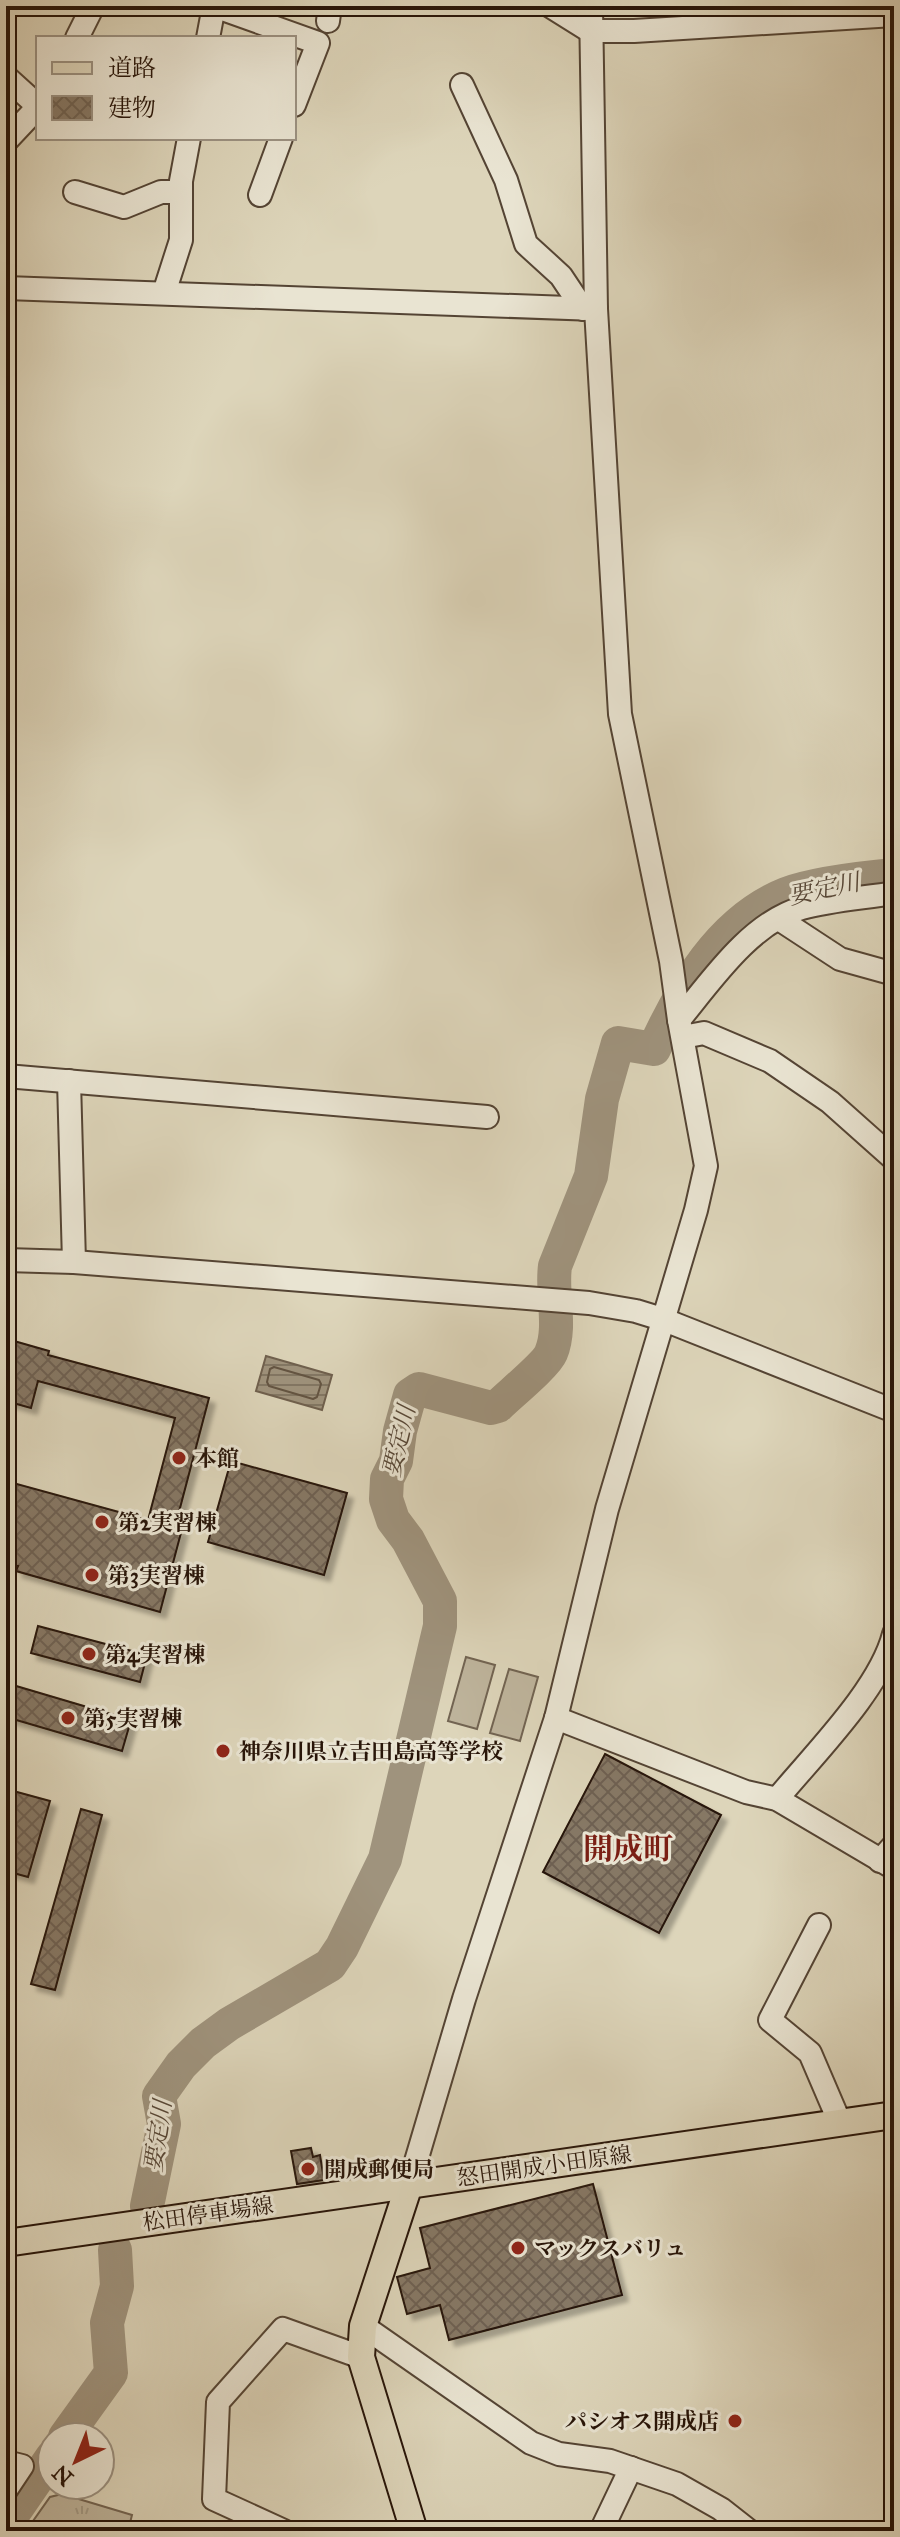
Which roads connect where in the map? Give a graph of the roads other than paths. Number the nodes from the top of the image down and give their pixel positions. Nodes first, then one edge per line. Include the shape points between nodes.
1 (93, 6) edge
2 (214, 6) edge
3 (550, 6) edge
4 (591, 6) edge
5 (894, 15) edge
6 (590, 31) junction
7 (78, 36) edge
8 (208, 36) edge
9 (6, 77) edge
10 (462, 85) dead end
11 (296, 100) edge
12 (36, 104) edge
13 (36, 108) edge
14 (189, 140) edge
15 (280, 140) edge
16 (6, 141) edge
17 (75, 192) dead end
18 (181, 192) junction
19 (260, 195) dead end
20 (6, 288) edge
21 (164, 293) junction
22 (590, 309) junction
23 (894, 893) edge
24 (779, 919) junction
25 (894, 974) edge
26 (681, 1028) junction
27 (6, 1076) edge
28 (69, 1081) junction
29 (487, 1117) dead end
30 (894, 1159) edge
31 (6, 1260) edge
32 (74, 1262) junction
33 (662, 1319) junction
34 (894, 1411) edge
35 (894, 1634) edge
36 (556, 1718) junction
37 (777, 1799) junction
38 (889, 1858) edge
39 (819, 1925) dead end
40 (894, 2115) edge
41 (840, 2123) junction
42 (409, 2185) junction
43 (6, 2243) edge
44 (363, 2326) junction
45 (361, 2357) junction
46 (6, 2462) edge
47 (631, 2468) junction
48 (6, 2490) edge
49 (284, 2531) edge
50 (414, 2531) edge
51 (601, 2531) edge
52 (749, 2531) edge

1 - 7 street
2 - 8 street
2 - 11 street via 318,43
3 - 6 street
4 - 6 street
5 - 6 street
6 - 22 street
9 - 12 street
10 - 22 street via 506,180 526,244
13 - 16 street
14 - 18 street
15 - 19 street
17 - 18 street via 124,207 161,192
18 - 21 street via 181,240
20 - 21 street
21 - 22 street
22 - 26 street via 620,714
23 - 24 street via 800,909
24 - 25 street via 840,959
24 - 26 street via 730,959
26 - 30 street via 770,1061 830,1102
26 - 33 street via 706,1166
27 - 28 street
28 - 29 street
28 - 32 street
31 - 32 street
32 - 33 street via 553,1300
33 - 34 street
33 - 36 street
35 - 37 street via 875,1679
36 - 37 street via 746,1792
36 - 42 street
37 - 38 street
39 - 41 street via 770,2020 810,2053
40 - 41 main road, 怒田開成小田原線
41 - 42 main road, 怒田開成小田原線
42 - 43 main road, 松田停車場線
42 - 44 main road
44 - 45 main road
44 - 47 street via 531,2443
45 - 49 street via 283,2329 218,2402 214,2499
45 - 50 main road
46 - 48 street via 22,2466
47 - 51 street
47 - 52 street via 677,2484

